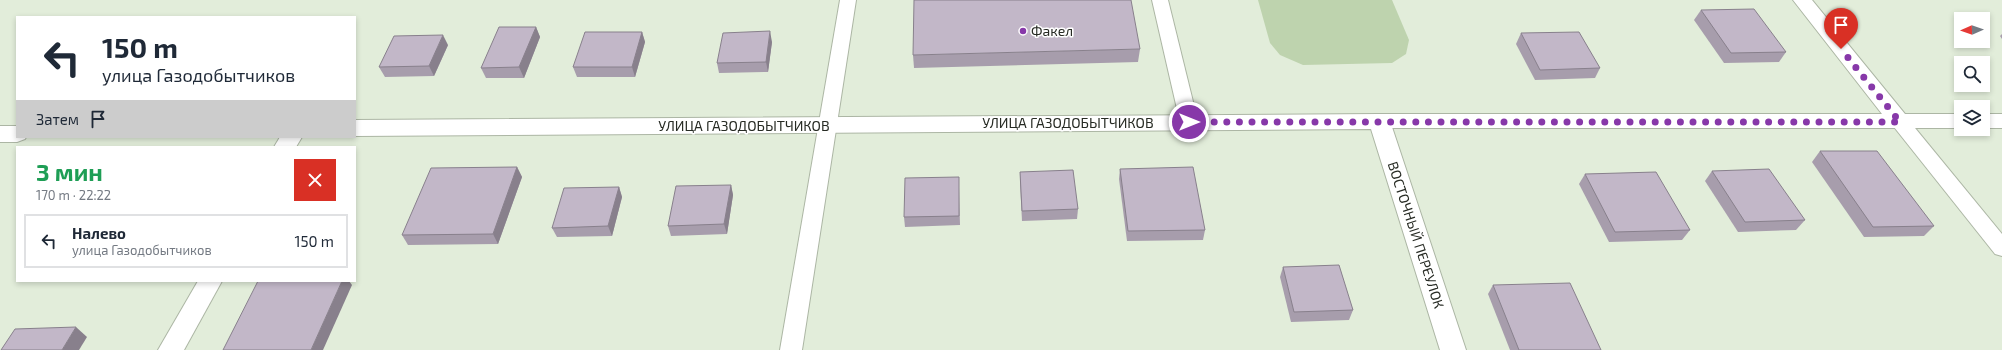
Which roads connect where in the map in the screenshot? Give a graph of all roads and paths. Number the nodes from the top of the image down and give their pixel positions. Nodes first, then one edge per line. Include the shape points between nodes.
1 (848, 0) edge
2 (1160, 0) edge
3 (1802, 0) edge
4 (1379, 121) junction
5 (1990, 121) edge
6 (2002, 121) edge
7 (1189, 122) junction
8 (1900, 122) junction
9 (1954, 122) edge
10 (827, 125) junction
11 (356, 128) edge
12 (0, 134) edge
13 (16, 134) edge
14 (2002, 248) edge
15 (209, 282) edge
16 (171, 350) edge
17 (791, 350) edge
18 (1453, 350) edge

1 - 10 lane
2 - 7 lane
3 - 8 street
4 - 7 street, УЛИЦА ГАЗОДОБЫТЧИКОВ
4 - 8 street, УЛИЦА ГАЗОДОБЫТЧИКОВ
4 - 18 street, ВОСТОЧНЫЙ ПЕРЕУЛОК
5 - 6 street
7 - 10 street, УЛИЦА ГАЗОДОБЫТЧИКОВ
8 - 9 street, УЛИЦА ГАЗОДОБЫТЧИКОВ
8 - 14 lane
10 - 11 street, УЛИЦА ГАЗОДОБЫТЧИКОВ
10 - 17 lane
12 - 13 street
15 - 16 street

